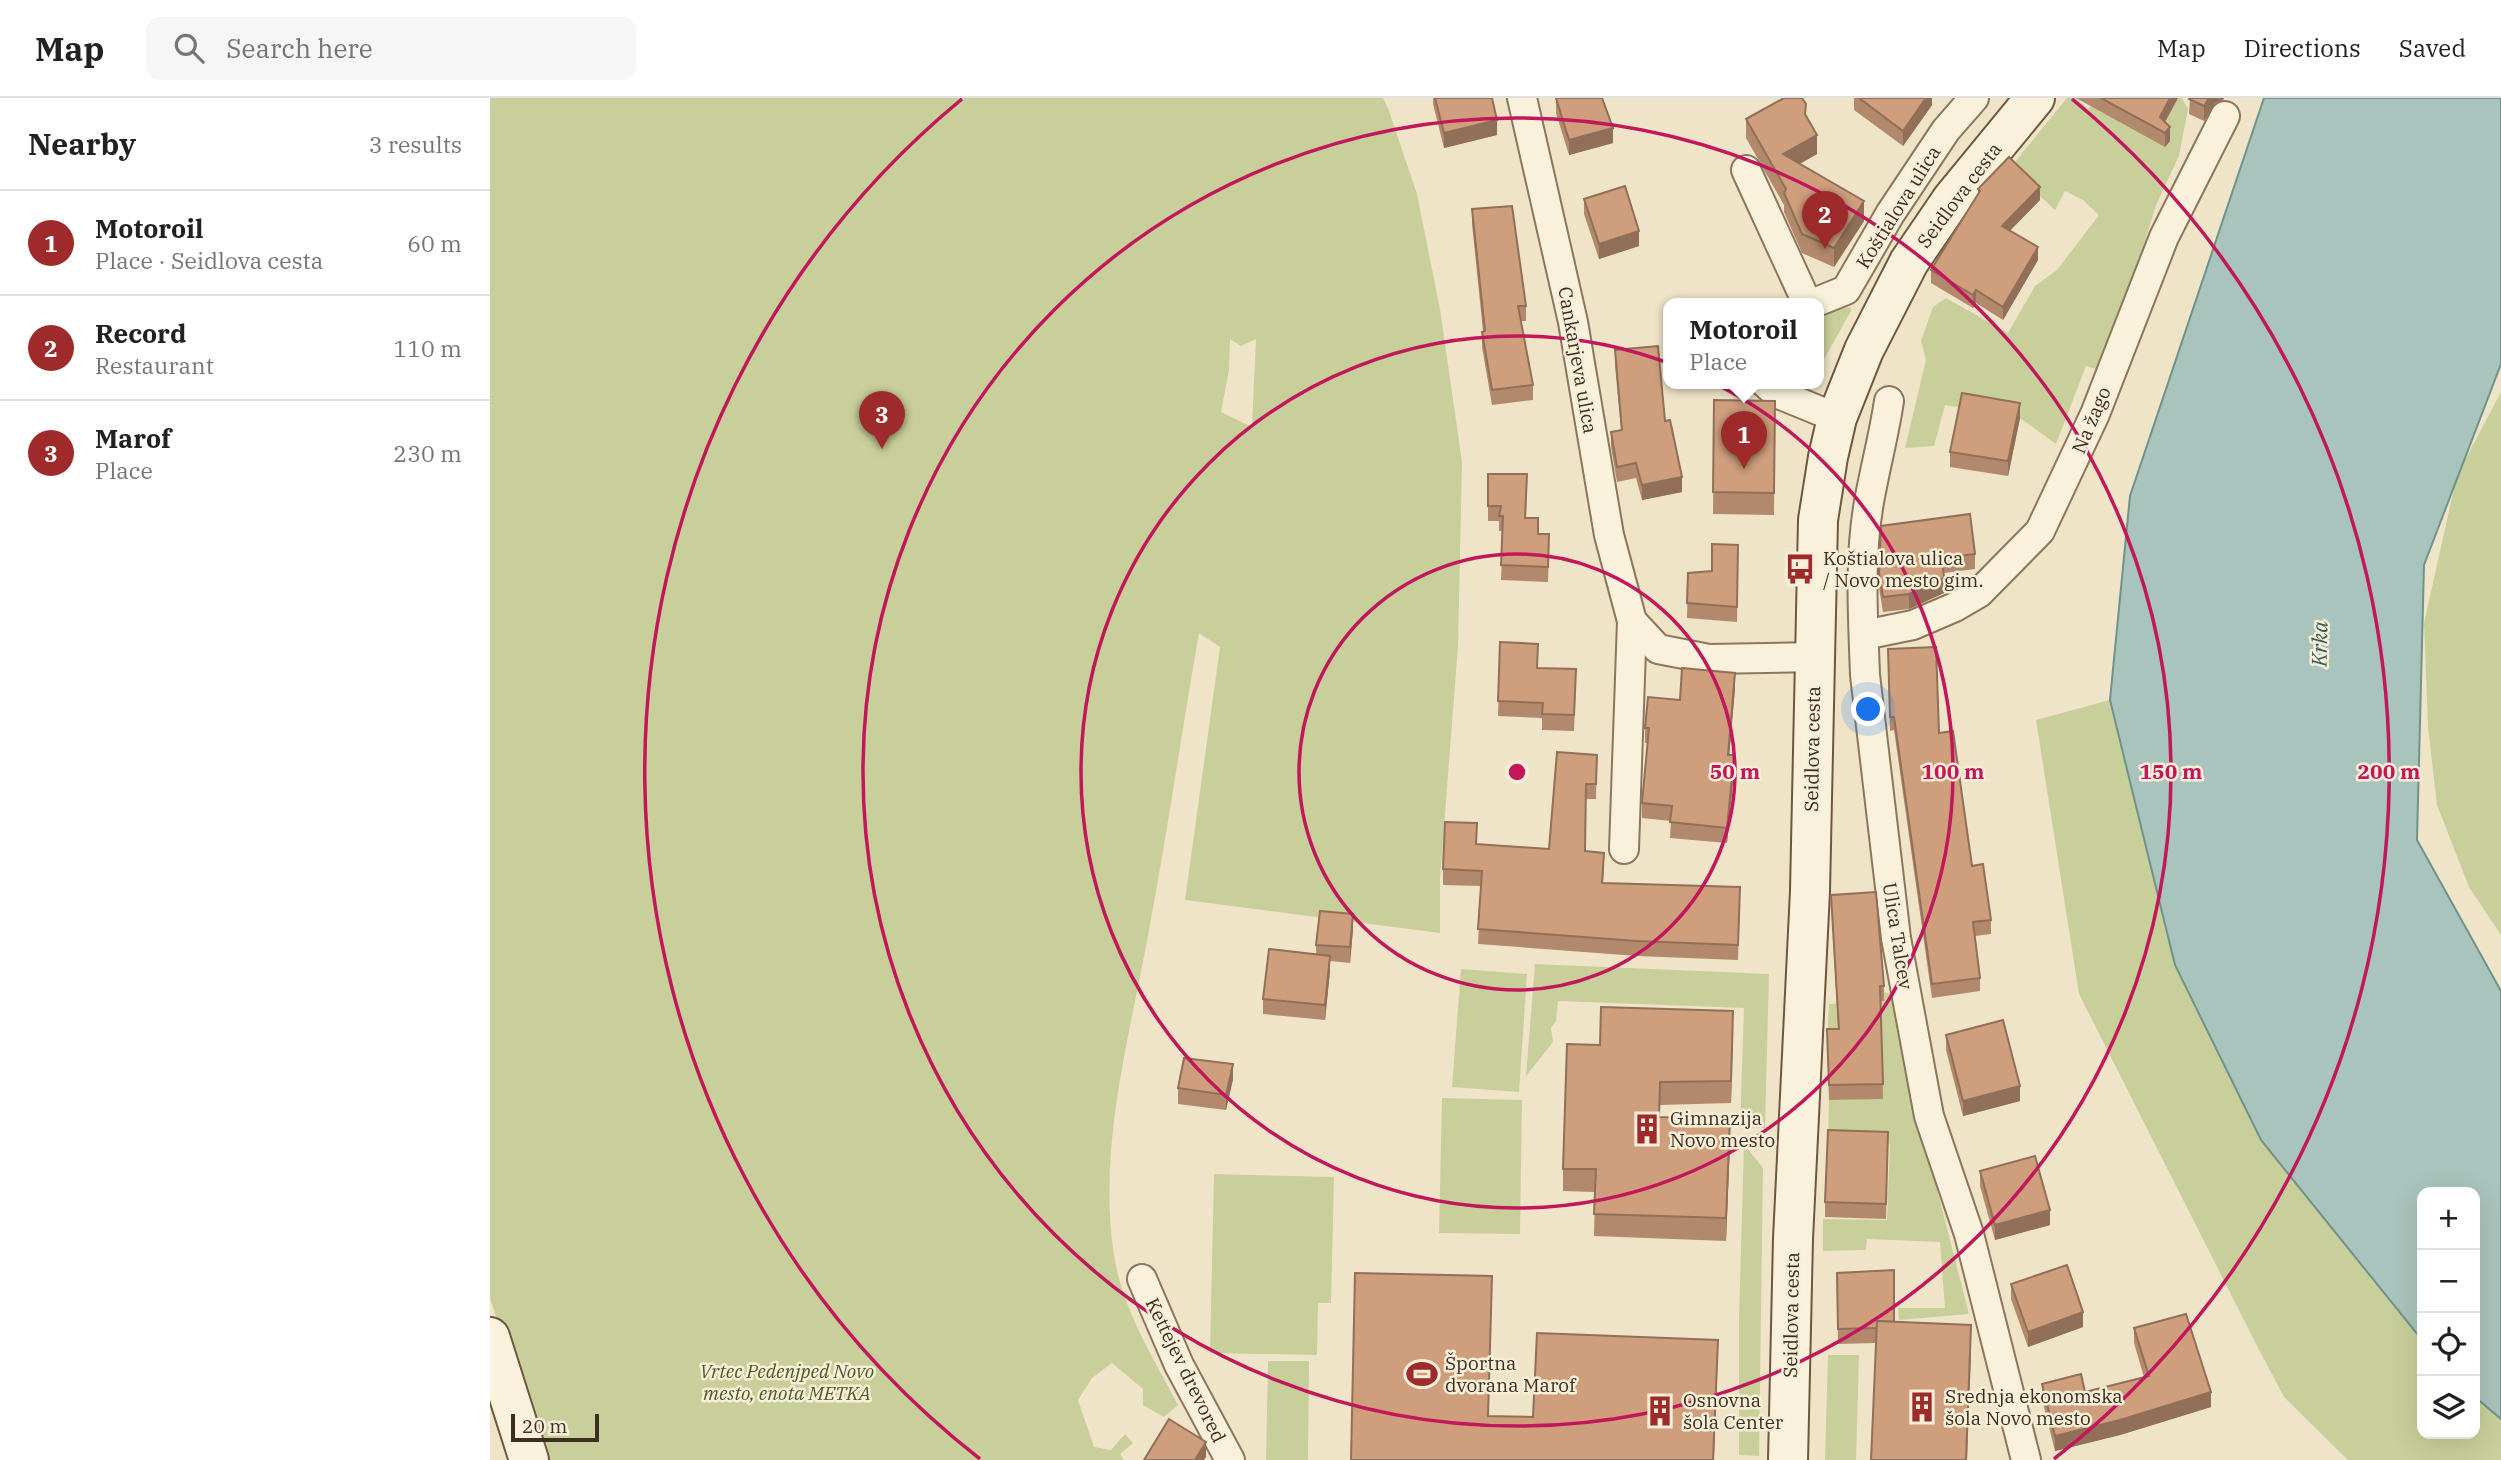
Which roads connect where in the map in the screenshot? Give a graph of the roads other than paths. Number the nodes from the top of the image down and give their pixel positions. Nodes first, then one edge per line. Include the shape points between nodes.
1 (1522, 98) edge
2 (1974, 98) edge
3 (2035, 98) edge
4 (2225, 116) dead end
5 (1746, 170) dead end
6 (1805, 298) edge
7 (1824, 299) edge
8 (1772, 389) edge
9 (1889, 401) dead end
10 (1837, 418) junction
11 (1632, 621) junction
12 (1864, 635) junction
13 (1814, 657) junction
14 (1624, 849) dead end
15 (1142, 1279) dead end
16 (490, 1337) edge
17 (529, 1460) edge
18 (1230, 1460) edge
19 (1788, 1460) edge
20 (2026, 1460) edge

1 - 11 street, Cankarjeva ulica via 1573,322 1609,535
2 - 7 street, Koštialova ulica via 1946,130 1846,290
3 - 10 street, Seidlova cesta via 1952,199 1909,262 1880,315
4 - 12 street, Na žago via 2164,237 2095,414 2040,531 1979,593 1913,625
5 - 6 street
8 - 10 street
9 - 12 street, Ulica Talcev via 1869,501
10 - 13 street, Seidlova cesta via 1818,520
11 - 13 street, Cankarjeva ulica via 1658,649 1709,659
11 - 14 street, Cankarjeva ulica
12 - 20 street, Ulica Talcev via 1896,938 1929,1116 1969,1234
13 - 19 street, Seidlova cesta via 1810,891 1793,1239
15 - 18 street, Kettejev drevored via 1179,1365
16 - 17 street

